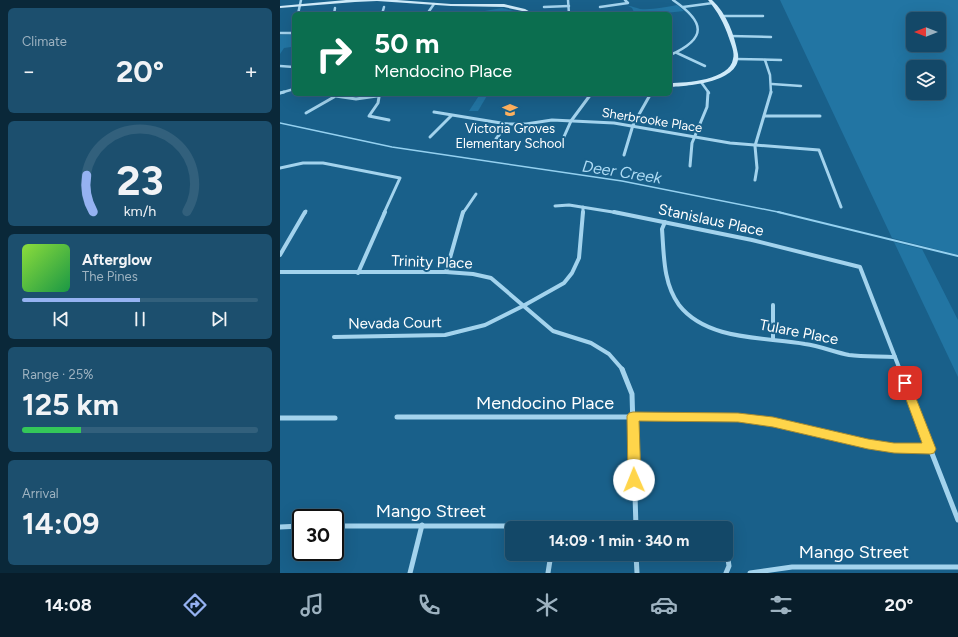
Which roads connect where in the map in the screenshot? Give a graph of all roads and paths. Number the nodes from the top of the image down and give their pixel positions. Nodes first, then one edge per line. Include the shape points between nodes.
1 (301, 0) edge
2 (491, 0) edge
3 (499, 0) edge
4 (568, 0) edge
5 (624, 0) edge
6 (673, 0) edge
7 (399, 1) edge
8 (711, 2) edge
9 (434, 4) junction
10 (490, 5) junction
11 (498, 5) junction
12 (299, 6) junction
13 (569, 6) junction
14 (683, 6) junction
15 (280, 7) edge
16 (384, 7) dead end
17 (544, 7) dead end
18 (600, 7) dead end
19 (335, 8) dead end
20 (298, 12) edge
21 (334, 12) edge
22 (383, 12) edge
23 (428, 12) edge
24 (527, 12) edge
25 (569, 12) edge
26 (724, 16) junction
27 (763, 16) dead end
28 (280, 33) edge
29 (292, 33) edge
30 (730, 36) junction
31 (771, 37) dead end
32 (676, 53) junction
33 (672, 54) edge
34 (736, 59) junction
35 (765, 60) junction
36 (781, 60) dead end
37 (280, 66) edge
38 (704, 66) dead end
39 (292, 67) edge
40 (701, 82) junction
41 (772, 84) junction
42 (672, 85) edge
43 (801, 86) dead end
44 (292, 90) edge
45 (280, 93) edge
46 (330, 96) edge
47 (384, 96) edge
48 (589, 96) edge
49 (649, 96) edge
50 (334, 97) junction
51 (380, 97) junction
52 (434, 112) dead end
53 (306, 113) dead end
54 (452, 116) junction
55 (765, 116) junction
56 (820, 116) dead end
57 (389, 120) dead end
58 (571, 120) junction
59 (507, 124) junction
60 (633, 125) junction
61 (430, 137) dead end
62 (693, 137) junction
63 (496, 139) dead end
64 (755, 146) junction
65 (559, 148) dead end
66 (624, 155) dead end
67 (690, 166) dead end
68 (280, 168) edge
69 (755, 180) dead end
70 (476, 194) dead end
71 (555, 206) dead end
72 (583, 207) junction
73 (842, 207) dead end
74 (306, 211) dead end
75 (665, 222) junction
76 (280, 255) edge
77 (280, 272) edge
78 (446, 272) junction
79 (358, 273) junction
80 (773, 305) dead end
81 (522, 306) junction
82 (334, 337) dead end
83 (773, 339) junction
84 (895, 357) junction
85 (633, 416) junction
86 (280, 418) edge
87 (335, 418) dead end
88 (397, 418) dead end
89 (930, 449) junction
90 (958, 520) edge
91 (636, 521) edge
92 (422, 525) junction
93 (292, 526) edge
94 (344, 526) edge
95 (505, 526) edge
96 (280, 527) edge
97 (550, 561) edge
98 (636, 561) edge
99 (728, 561) edge
100 (958, 567) edge
101 (410, 573) edge
102 (548, 573) edge
103 (637, 573) edge
104 (726, 573) edge
105 (750, 573) edge

1 - 12 street
2 - 10 street
3 - 11 street
4 - 13 street
5 - 18 street via 628,3
6 - 14 street
7 - 9 street
7 - 12 street via 365,0
8 - 14 street
8 - 26 street
9 - 10 street
9 - 23 street
10 - 11 street
11 - 24 street
12 - 15 street
12 - 20 street
13 - 17 street
13 - 25 street
14 - 32 street via 693,18 699,33 695,41
16 - 22 street
19 - 21 street
26 - 27 street
26 - 30 street
28 - 29 street
30 - 31 street
30 - 34 street
32 - 33 street
32 - 38 street
34 - 35 street
34 - 40 street via 732,67
35 - 36 street
35 - 41 street
37 - 39 street
40 - 42 street
40 - 62 street via 708,87 710,96
41 - 43 street
41 - 55 street
44 - 45 street
46 - 50 street
47 - 51 street
48 - 58 street
49 - 60 street
50 - 51 street
50 - 53 street
51 - 57 street via 378,105 369,116
52 - 54 street, Sherbrooke Place
54 - 59 street, Sherbrooke Place
54 - 61 street
55 - 56 street
55 - 64 street
58 - 59 street, Sherbrooke Place
58 - 60 street, Sherbrooke Place
58 - 65 street
59 - 63 street
60 - 62 street, Sherbrooke Place
60 - 66 street
62 - 64 street, Sherbrooke Place
62 - 67 street
64 - 69 street
64 - 73 street, Sherbrooke Place via 819,150
68 - 79 street via 303,163 323,163 400,178
70 - 78 street via 464,210
71 - 72 street, Stanislaus Place
72 - 75 street, Stanislaus Place
72 - 81 street, Nevada Court via 579,258 572,273 564,283
74 - 76 street
75 - 83 street, Tulare Place via 662,229 666,275 670,290 680,306 699,322 724,332
75 - 84 street, Stanislaus Place via 860,267
77 - 79 street, Trinity Place
78 - 79 street, Trinity Place
78 - 81 street, Trinity Place via 492,278
80 - 83 street
81 - 82 street, Nevada Court via 485,324 445,335
81 - 85 street, Trinity Place via 553,331 591,344 609,354 624,371 632,394
83 - 84 street, Tulare Place via 850,355
84 - 89 street
85 - 88 street, Mendocino Place
85 - 89 street, Mendocino Place via 738,417 773,422 868,444
85 - 91 street, Trinity Place
86 - 87 street
89 - 90 street
92 - 94 street, Mango Street
92 - 95 street, Mango Street
92 - 101 street
93 - 96 street
97 - 102 street
98 - 103 street
99 - 104 street
100 - 105 street, Mango Street via 792,567

